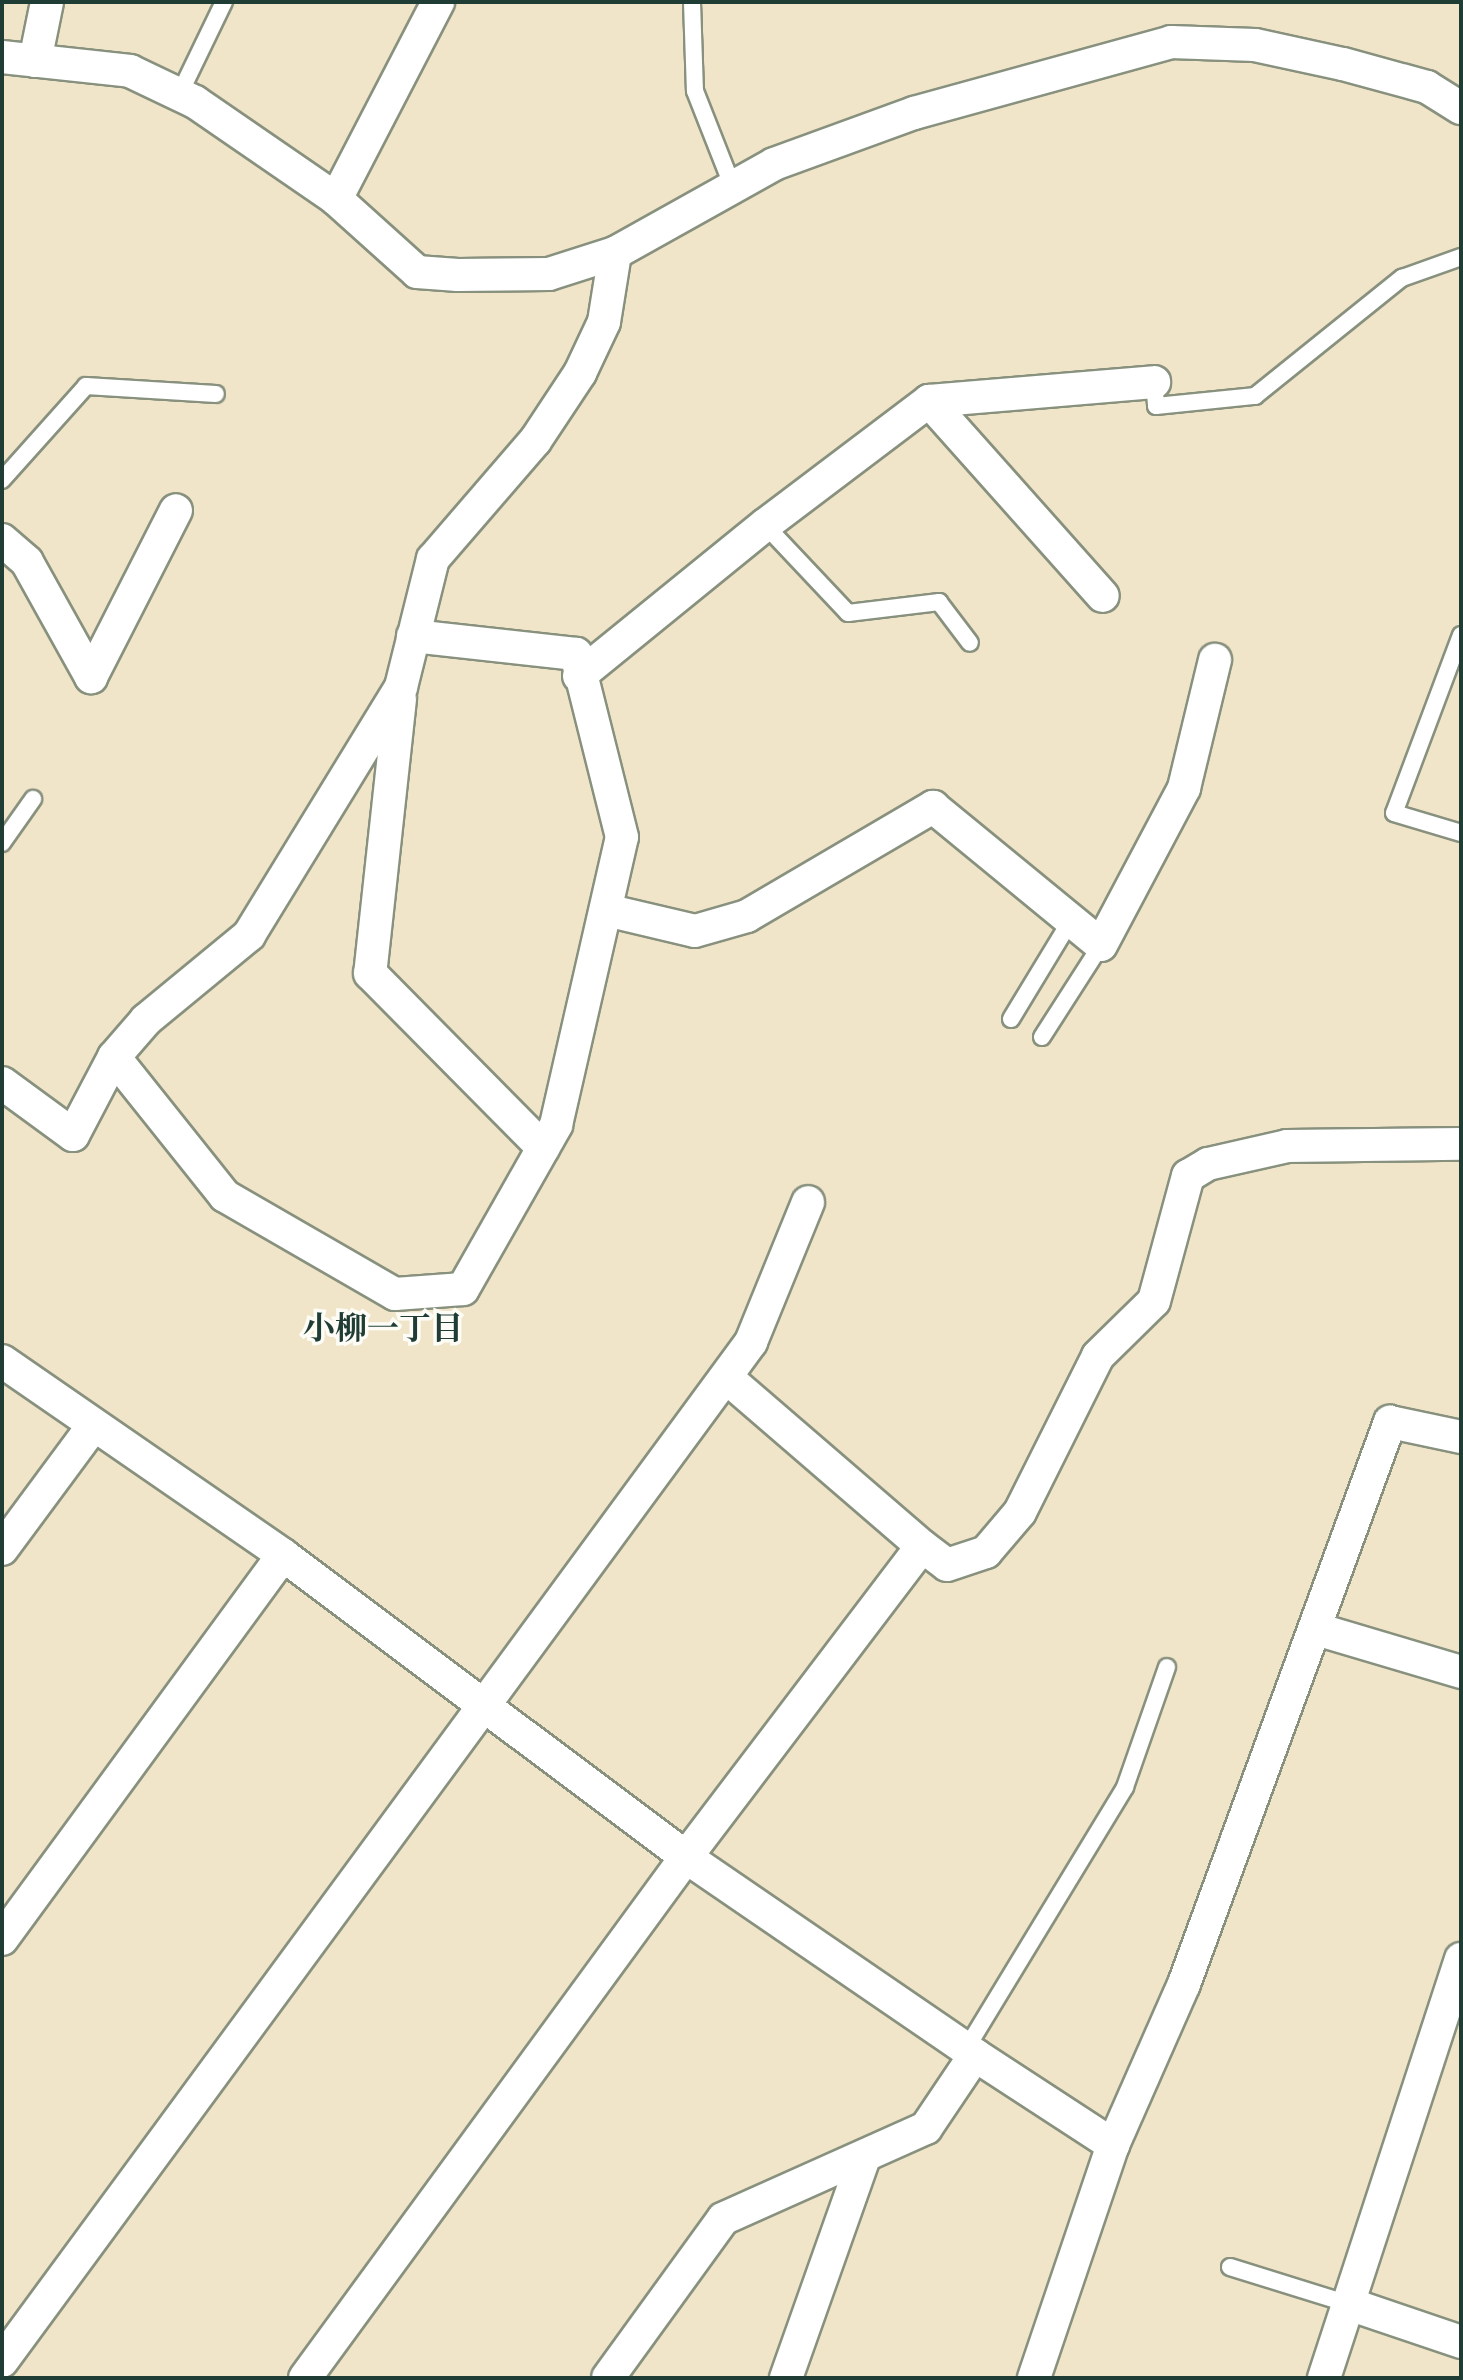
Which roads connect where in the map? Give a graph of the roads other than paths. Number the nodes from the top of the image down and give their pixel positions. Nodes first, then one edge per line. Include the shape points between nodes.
1 (47, 2) edge
2 (224, 2) edge
3 (438, 2) edge
4 (692, 2) edge
5 (2, 57) edge
6 (35, 61) junction
7 (179, 95) junction
8 (1459, 98) edge
9 (732, 185) junction
10 (336, 199) junction
11 (615, 253) junction
12 (1461, 257) edge
13 (1154, 382) joint
14 (216, 394) dead end
15 (929, 401) junction
16 (2, 480) edge
17 (176, 510) dead end
18 (765, 525) junction
19 (2, 540) edge
20 (1103, 596) dead end
21 (1461, 635) edge
22 (413, 636) junction
23 (970, 643) dead end
24 (1215, 660) dead end
25 (579, 676) junction
26 (401, 687) junction
27 (33, 799) dead end
28 (1461, 833) edge
29 (2, 843) edge
30 (606, 910) junction
31 (1071, 920) junction
32 (1101, 945) junction
33 (1011, 1019) dead end
34 (1042, 1037) dead end
35 (114, 1057) junction
36 (6, 1093) edge
37 (1461, 1144) edge
38 (543, 1148) junction
39 (808, 1202) dead end
40 (2, 1361) edge
41 (726, 1377) junction
42 (93, 1426) junction
43 (1461, 1437) edge
44 (922, 1546) junction
45 (2, 1549) edge
46 (283, 1555) junction
47 (1316, 1629) junction
48 (1167, 1667) dead end
49 (1461, 1672) edge
50 (483, 1705) junction
51 (686, 1857) junction
52 (2, 1939) edge
53 (1461, 1959) edge
54 (970, 2052) junction
55 (1113, 2145) junction
56 (864, 2158) junction
57 (1230, 2267) dead end
58 (1349, 2304) junction
59 (1461, 2342) edge
60 (2, 2361) edge
61 (305, 2378) edge
62 (608, 2378) edge
63 (786, 2378) edge
64 (1034, 2378) edge
65 (1324, 2378) edge

1 - 6 street
2 - 7 lane
3 - 10 street
4 - 9 lane via 695,91
5 - 6 street
6 - 7 street via 130,71
7 - 10 street
8 - 9 street via 1270,48 1171,42 914,113 774,164
9 - 11 street
10 - 11 street via 417,272 549,274
11 - 22 street via 604,322 580,373 535,441 433,559
12 - 13 lane via 1402,278 1255,396 1156,406
13 - 15 street
14 - 16 lane via 86,386
15 - 18 street
15 - 20 street
17 - 19 street via 91,677 27,562
18 - 23 lane via 848,613 939,602
18 - 25 street
21 - 28 lane via 1394,813
22 - 25 street via 576,654
22 - 26 street
24 - 32 street via 1184,788
25 - 30 street via 622,837
26 - 35 street via 249,935 146,1020
26 - 38 street via 370,973
27 - 29 lane
30 - 31 street via 695,931 747,916 933,807
30 - 38 street via 556,1125
31 - 32 street
31 - 33 lane
32 - 34 lane
35 - 36 street via 73,1135
35 - 38 street via 225,1196 395,1294 463,1289
37 - 44 street via 1287,1146 1208,1164 1188,1176 1154,1301 1098,1356 1020,1512 986,1552 947,1565
39 - 41 street via 751,1342
40 - 42 street
41 - 44 street
41 - 50 street
42 - 45 street
42 - 46 street
43 - 47 street via 1390,1422
44 - 51 street
46 - 50 street
46 - 52 street
47 - 49 street
47 - 55 street via 1184,1984
48 - 54 lane via 1125,1787
50 - 51 street
50 - 60 street
51 - 54 street
51 - 61 street
53 - 58 street
54 - 55 street
54 - 56 street via 926,2128
55 - 64 street
56 - 62 street via 723,2219
56 - 63 street
57 - 58 lane
58 - 59 street
58 - 65 street

